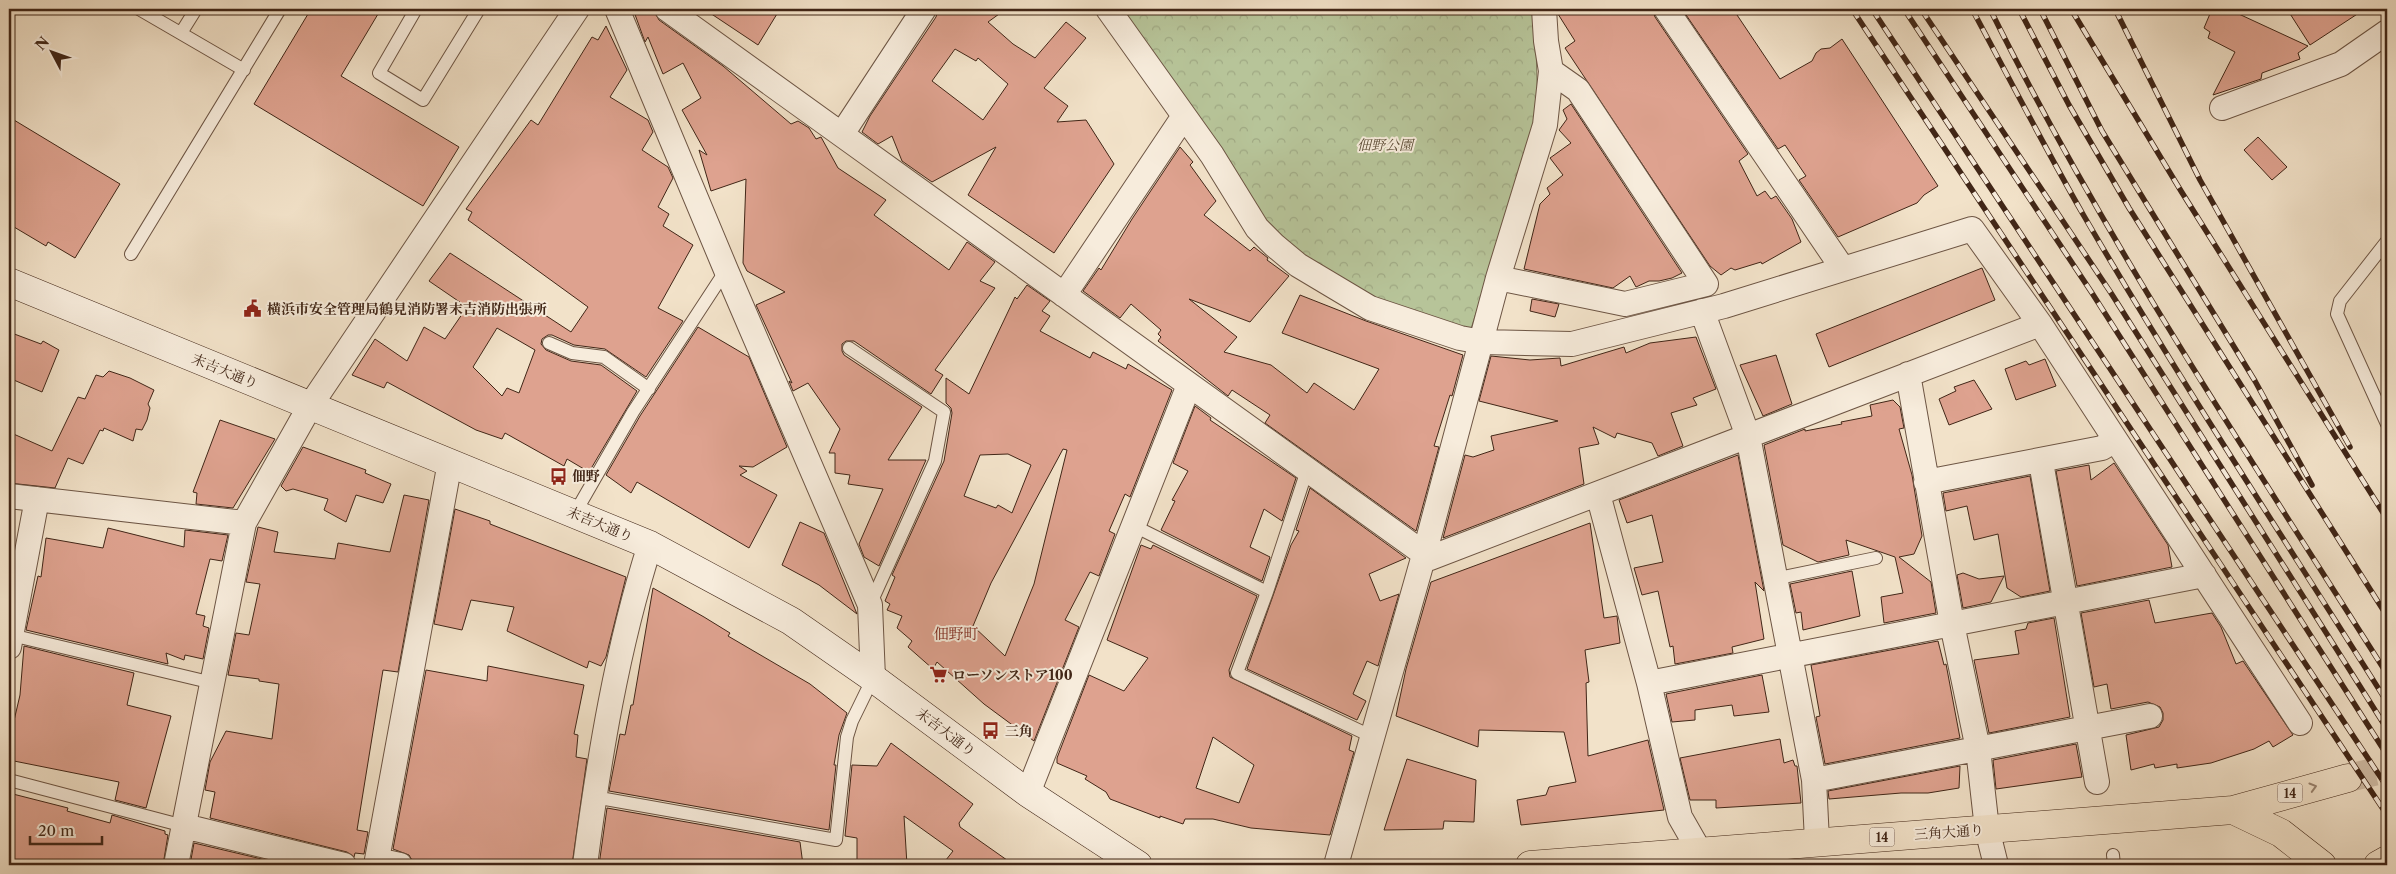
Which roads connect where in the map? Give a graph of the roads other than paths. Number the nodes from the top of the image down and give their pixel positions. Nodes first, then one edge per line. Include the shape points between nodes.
1 (139, 9) edge
2 (196, 9) edge
3 (280, 9) edge
4 (416, 9) edge
5 (479, 9) edge
6 (577, 9) edge
7 (617, 9) edge
8 (667, 9) edge
9 (924, 9) edge
10 (1108, 9) edge
11 (1544, 9) edge
12 (1666, 9) edge
13 (181, 33) junction
14 (2387, 33) edge
15 (244, 70) junction
16 (1550, 71) junction
17 (2222, 108) dead end
18 (1184, 116) junction
19 (842, 134) junction
20 (2387, 241) edge
21 (131, 254) dead end
22 (1843, 269) junction
23 (726, 270) junction
24 (1498, 278) junction
25 (9, 282) edge
26 (1064, 295) junction
27 (1702, 311) junction
28 (2040, 324) junction
29 (1482, 342) junction
30 (549, 343) dead end
31 (849, 348) dead end
32 (1908, 374) junction
33 (1189, 385) junction
34 (648, 389) junction
35 (310, 406) junction
36 (2387, 424) edge
37 (1748, 436) junction
38 (2115, 440) junction
39 (450, 462) junction
40 (2041, 462) junction
41 (1308, 470) junction
42 (1926, 482) junction
43 (1598, 494) junction
44 (9, 496) edge
45 (37, 499) junction
46 (575, 513) junction
47 (244, 523) junction
48 (1134, 526) junction
49 (650, 545) junction
50 (1424, 555) junction
51 (1876, 558) dead end
52 (2204, 575) junction
53 (1774, 579) junction
54 (1267, 592) junction
55 (2064, 601) junction
56 (870, 605) junction
57 (1952, 624) junction
58 (10, 641) edge
59 (1789, 654) junction
60 (873, 678) junction
61 (212, 683) junction
62 (1649, 683) junction
63 (2150, 716) dead end
64 (2300, 723) dead end
65 (2087, 728) junction
66 (1373, 737) junction
67 (1978, 749) junction
68 (2348, 778) tunnel mouth
69 (9, 780) edge
70 (1814, 780) junction
71 (2097, 782) dead end
72 (1028, 793) junction
73 (594, 797) junction
74 (2233, 810) junction
75 (184, 826) junction
76 (1987, 829) junction
77 (1817, 841) junction
78 (1706, 858) edge
79 (2387, 860) edge
80 (384, 864) edge
81 (176, 865) edge
82 (344, 865) edge
83 (585, 865) edge
84 (1138, 865) edge
85 (1336, 865) edge
86 (1530, 865) edge
87 (1996, 865) edge
88 (2322, 865) edge
89 (2378, 865) edge

1 - 13 lane
2 - 13 lane
3 - 15 lane
4 - 5 lane via 379,73 423,100
6 - 35 street
7 - 23 street
8 - 19 street
9 - 19 street
10 - 18 street
11 - 16 street
12 - 22 street
13 - 15 lane
14 - 17 street via 2341,64
15 - 21 lane
16 - 24 street via 1545,125
16 - 24 street via 1578,90 1706,284 1625,304
18 - 26 street
18 - 29 street via 1212,154 1257,228 1298,265 1370,308 1460,338
19 - 26 street
20 - 36 lane via 2340,301 2337,314
22 - 27 street
22 - 28 street via 1972,229
23 - 34 lane
23 - 56 street
24 - 29 street
25 - 35 street, 末吉大通り
26 - 33 street
27 - 29 street via 1572,344
27 - 37 street
28 - 32 street
28 - 38 street
29 - 50 street
30 - 34 lane via 572,353 604,357
31 - 56 lane via 944,412 935,461
32 - 37 street
32 - 42 street
33 - 41 street
33 - 48 street
34 - 46 lane
35 - 39 street, 末吉大通り
35 - 47 street
37 - 43 street
37 - 53 street
38 - 40 street via 2102,448
38 - 52 street
39 - 46 street, 末吉大通り
39 - 80 street
40 - 42 street
40 - 55 street
41 - 50 street
41 - 54 lane
42 - 57 street
43 - 50 street via 1430,558
43 - 62 street
44 - 45 street
45 - 47 street
45 - 58 street
46 - 49 street, 末吉大通り
47 - 61 street
48 - 54 lane
48 - 72 street
49 - 60 street, 末吉大通り via 791,621
49 - 73 street via 632,602
50 - 66 street
51 - 53 lane
52 - 55 street
52 - 64 street
53 - 59 street
54 - 66 lane via 1237,673
55 - 57 street
55 - 65 street
56 - 60 street
57 - 59 street
57 - 67 street
58 - 61 lane
59 - 62 street
59 - 70 street
60 - 72 street, 末吉大通り
60 - 73 lane via 846,737 836,840
61 - 75 street
62 - 78 street via 1680,817
63 - 65 street
65 - 67 street
65 - 71 street
66 - 85 street
67 - 70 street
67 - 76 street
74 -> 68 main road, 14
69 - 75 lane
70 - 77 street
72 - 84 street, 末吉大通り
73 - 83 street
74 - 76 main road, 三角大通り / 14
74 - 88 main road via 2281,833
75 - 81 street
75 - 82 street
76 - 77 main road, 三角大通り / 14
76 - 87 street
77 - 78 main road, 三角大通り / 14
78 - 86 main road, 三角大通り / 14
79 - 89 main road

